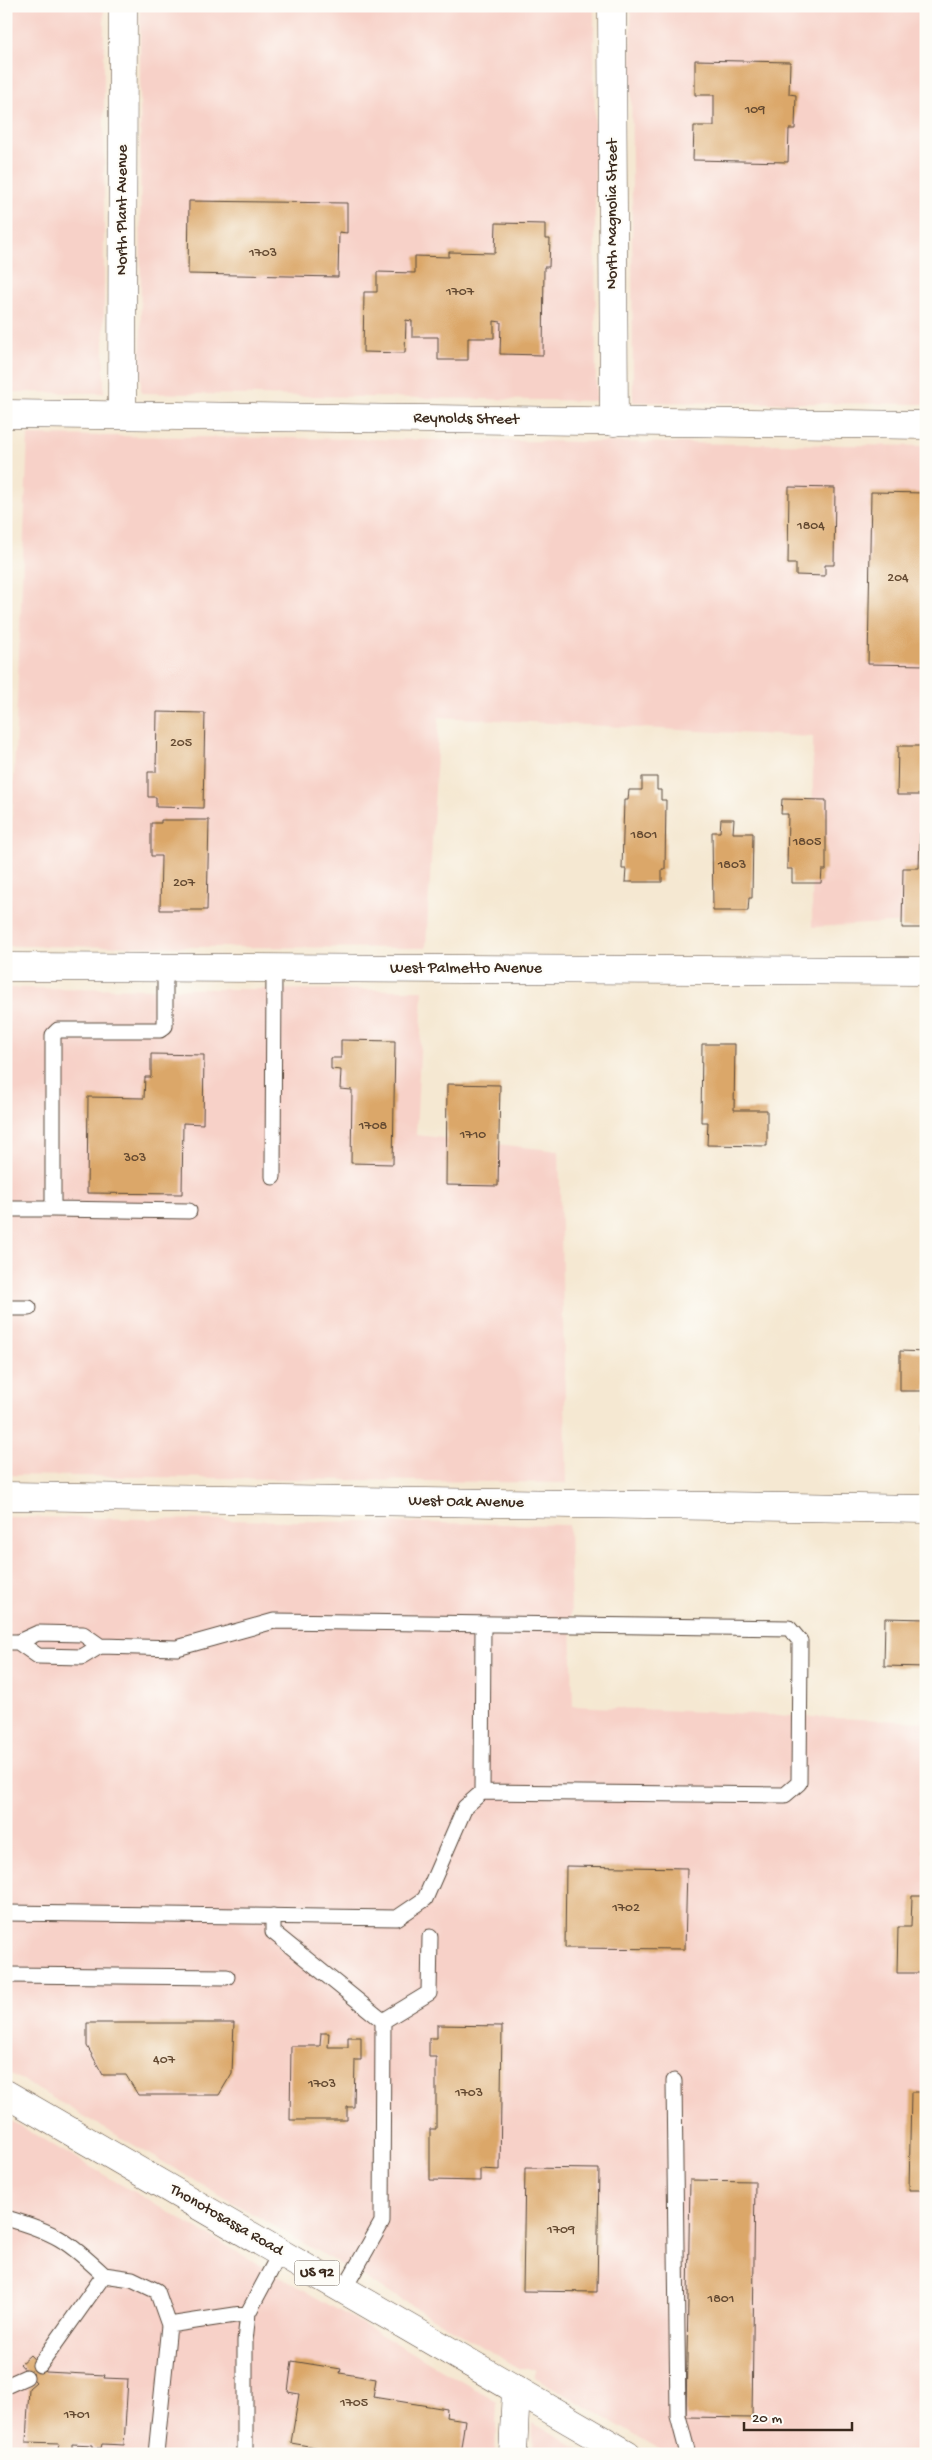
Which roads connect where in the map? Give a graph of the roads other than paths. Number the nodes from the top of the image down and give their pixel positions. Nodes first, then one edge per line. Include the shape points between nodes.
1 (123, 6) edge
2 (612, 6) edge
3 (6, 414) edge
4 (122, 414) junction
5 (614, 422) junction
6 (926, 425) edge
7 (6, 967) edge
8 (165, 968) junction
9 (274, 968) junction
10 (926, 971) edge
11 (273, 1177) dead end
12 (6, 1209) edge
13 (52, 1209) junction
14 (189, 1211) dead end
15 (6, 1308) edge
16 (29, 1308) dead end
17 (6, 1496) edge
18 (926, 1509) edge
19 (482, 1624) junction
20 (12, 1642) edge
21 (100, 1646) junction
22 (482, 1792) junction
23 (6, 1913) edge
24 (272, 1916) junction
25 (430, 1937) dead end
26 (6, 1975) edge
27 (227, 1978) dead end
28 (383, 2021) junction
29 (674, 2081) dead end
30 (6, 2094) edge
31 (6, 2218) edge
32 (280, 2253) junction
33 (104, 2275) junction
34 (344, 2289) junction
35 (248, 2314) junction
36 (169, 2325) junction
37 (40, 2365) dead end
38 (26, 2377) dead end
39 (6, 2386) edge
40 (516, 2389) junction
41 (156, 2454) edge
42 (245, 2454) edge
43 (513, 2454) edge
44 (627, 2454) edge
45 (688, 2454) edge

1 - 4 street, North Plant Avenue
2 - 5 street, North Magnolia Street
3 - 4 street, Reynolds Street
4 - 5 street, Reynolds Street
5 - 6 street, Reynolds Street
7 - 8 street, West Palmetto Avenue
8 - 9 street, West Palmetto Avenue
8 - 13 lane via 165,1026 160,1030 58,1030 54,1035
9 - 10 street, West Palmetto Avenue
9 - 11 lane
12 - 13 lane
13 - 14 lane
15 - 16 lane
17 - 18 street, West Oak Avenue
19 - 21 lane via 274,1621 178,1648
19 - 22 lane
19 - 22 lane via 789,1628 800,1641 799,1783 785,1795
20 - 21 lane via 38,1633 83,1634
20 - 21 lane via 38,1656 82,1657
22 - 24 lane via 465,1807 425,1899 397,1918
23 - 24 lane
24 - 28 lane via 273,1932
25 - 28 lane via 429,1993
26 - 27 lane
28 - 34 lane via 382,2222
29 - 45 lane via 678,2416
30 - 32 street, Thonotosassa Road / US 92
31 - 33 lane via 46,2230 74,2246
32 - 34 street, Thonotosassa Road / US 92
32 - 35 lane
33 - 36 lane via 132,2279 157,2291
33 - 37 lane
34 - 40 street, Thonotosassa Road / US 92
35 - 36 lane
35 - 42 lane
36 - 41 lane
38 - 39 lane
40 - 43 street
40 - 44 street, Thonotosassa Road / US 92

